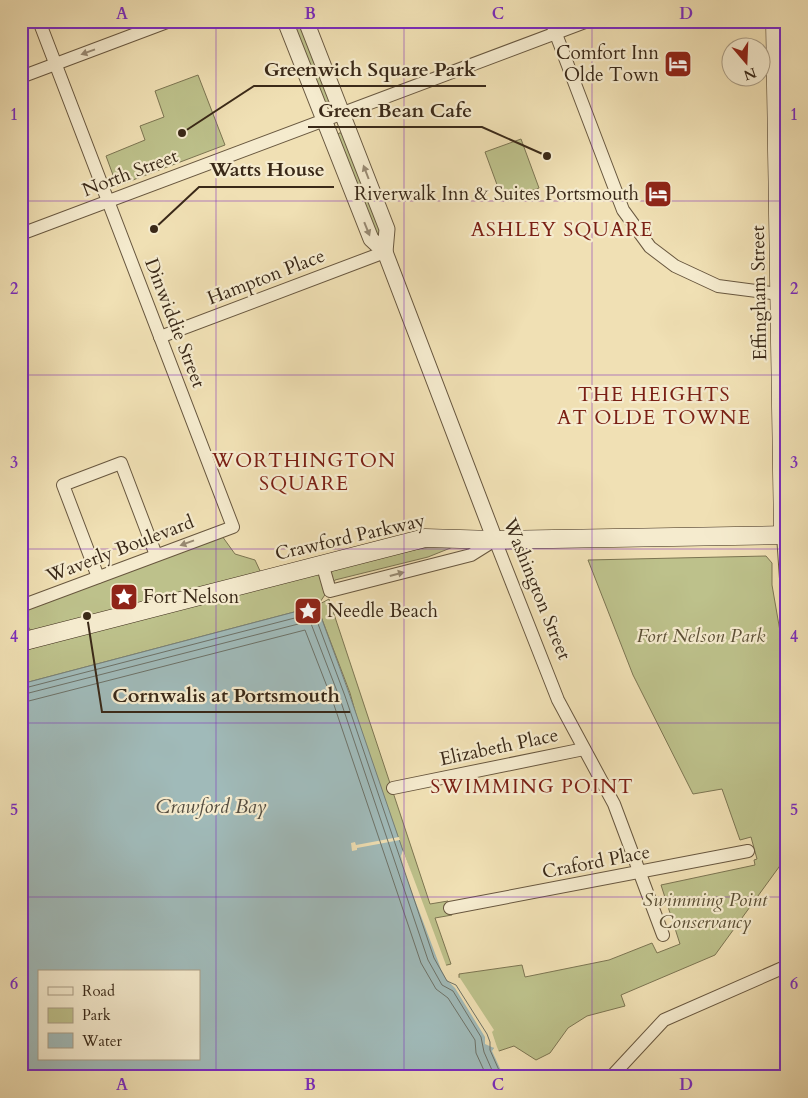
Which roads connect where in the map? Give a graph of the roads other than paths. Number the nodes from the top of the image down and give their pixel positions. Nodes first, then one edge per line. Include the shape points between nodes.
1 (38, 21) edge
2 (170, 21) edge
3 (285, 21) edge
4 (306, 21) edge
5 (551, 21) edge
6 (588, 21) edge
7 (775, 21) edge
8 (556, 34) junction
9 (55, 64) junction
10 (21, 77) edge
11 (343, 113) junction
12 (323, 120) junction
13 (108, 201) junction
14 (21, 234) edge
15 (385, 252) junction
16 (783, 295) edge
17 (160, 336) junction
18 (233, 527) joint
19 (785, 535) edge
20 (495, 540) junction
21 (156, 555) junction
22 (322, 563) junction
23 (98, 577) junction
24 (787, 594) edge
25 (21, 606) edge
26 (21, 642) edge
27 (584, 749) junction
28 (393, 788) dead end
29 (748, 851) dead end
30 (640, 873) junction
31 (450, 908) dead end
32 (663, 935) dead end
33 (787, 966) edge
34 (611, 1077) edge

1 - 9 street, Dinwiddie Street
2 -> 9 street
3 - 12 street, Washington Street
4 - 11 street, Washington Street
5 - 8 street
6 - 8 street, North Street
7 - 16 main road, Effingham Street
8 - 11 street, North Street
8 - 16 street via 623,210 650,246 676,266 718,286
9 - 10 street
9 - 13 street, Dinwiddie Street
11 - 12 street, North Street
15 -> 11 street, Washington Street via 387,229
12 - 13 street, North Street
12 -> 15 street, Washington Street via 371,239
13 - 14 street, North Street
13 - 17 street, Dinwiddie Street
15 - 17 street, Hampton Place
15 - 20 street, Washington Street
16 - 19 main road, Effingham Street
17 - 18 street, Dinwiddie Street
18 -> 21 street, Waverly Boulevard
19 - 20 main road, Crawford Parkway
19 - 24 street, Effingham Street
20 - 22 main road, Crawford Parkway via 425,538
22 -> 20 street via 330,592 470,555
20 - 27 street, Washington Street via 558,700
21 - 23 street, Waverly Boulevard
21 - 23 street via 121,463 64,485
22 - 26 main road, Crawford Parkway
23 - 25 street, Waverly Boulevard
27 - 28 street, Elizabeth Place
27 - 30 street, Washington Street via 614,804
29 - 30 street, Craford Place
30 - 31 street, Craford Place
30 - 32 street, Washington Street
33 - 34 street via 664,1020

